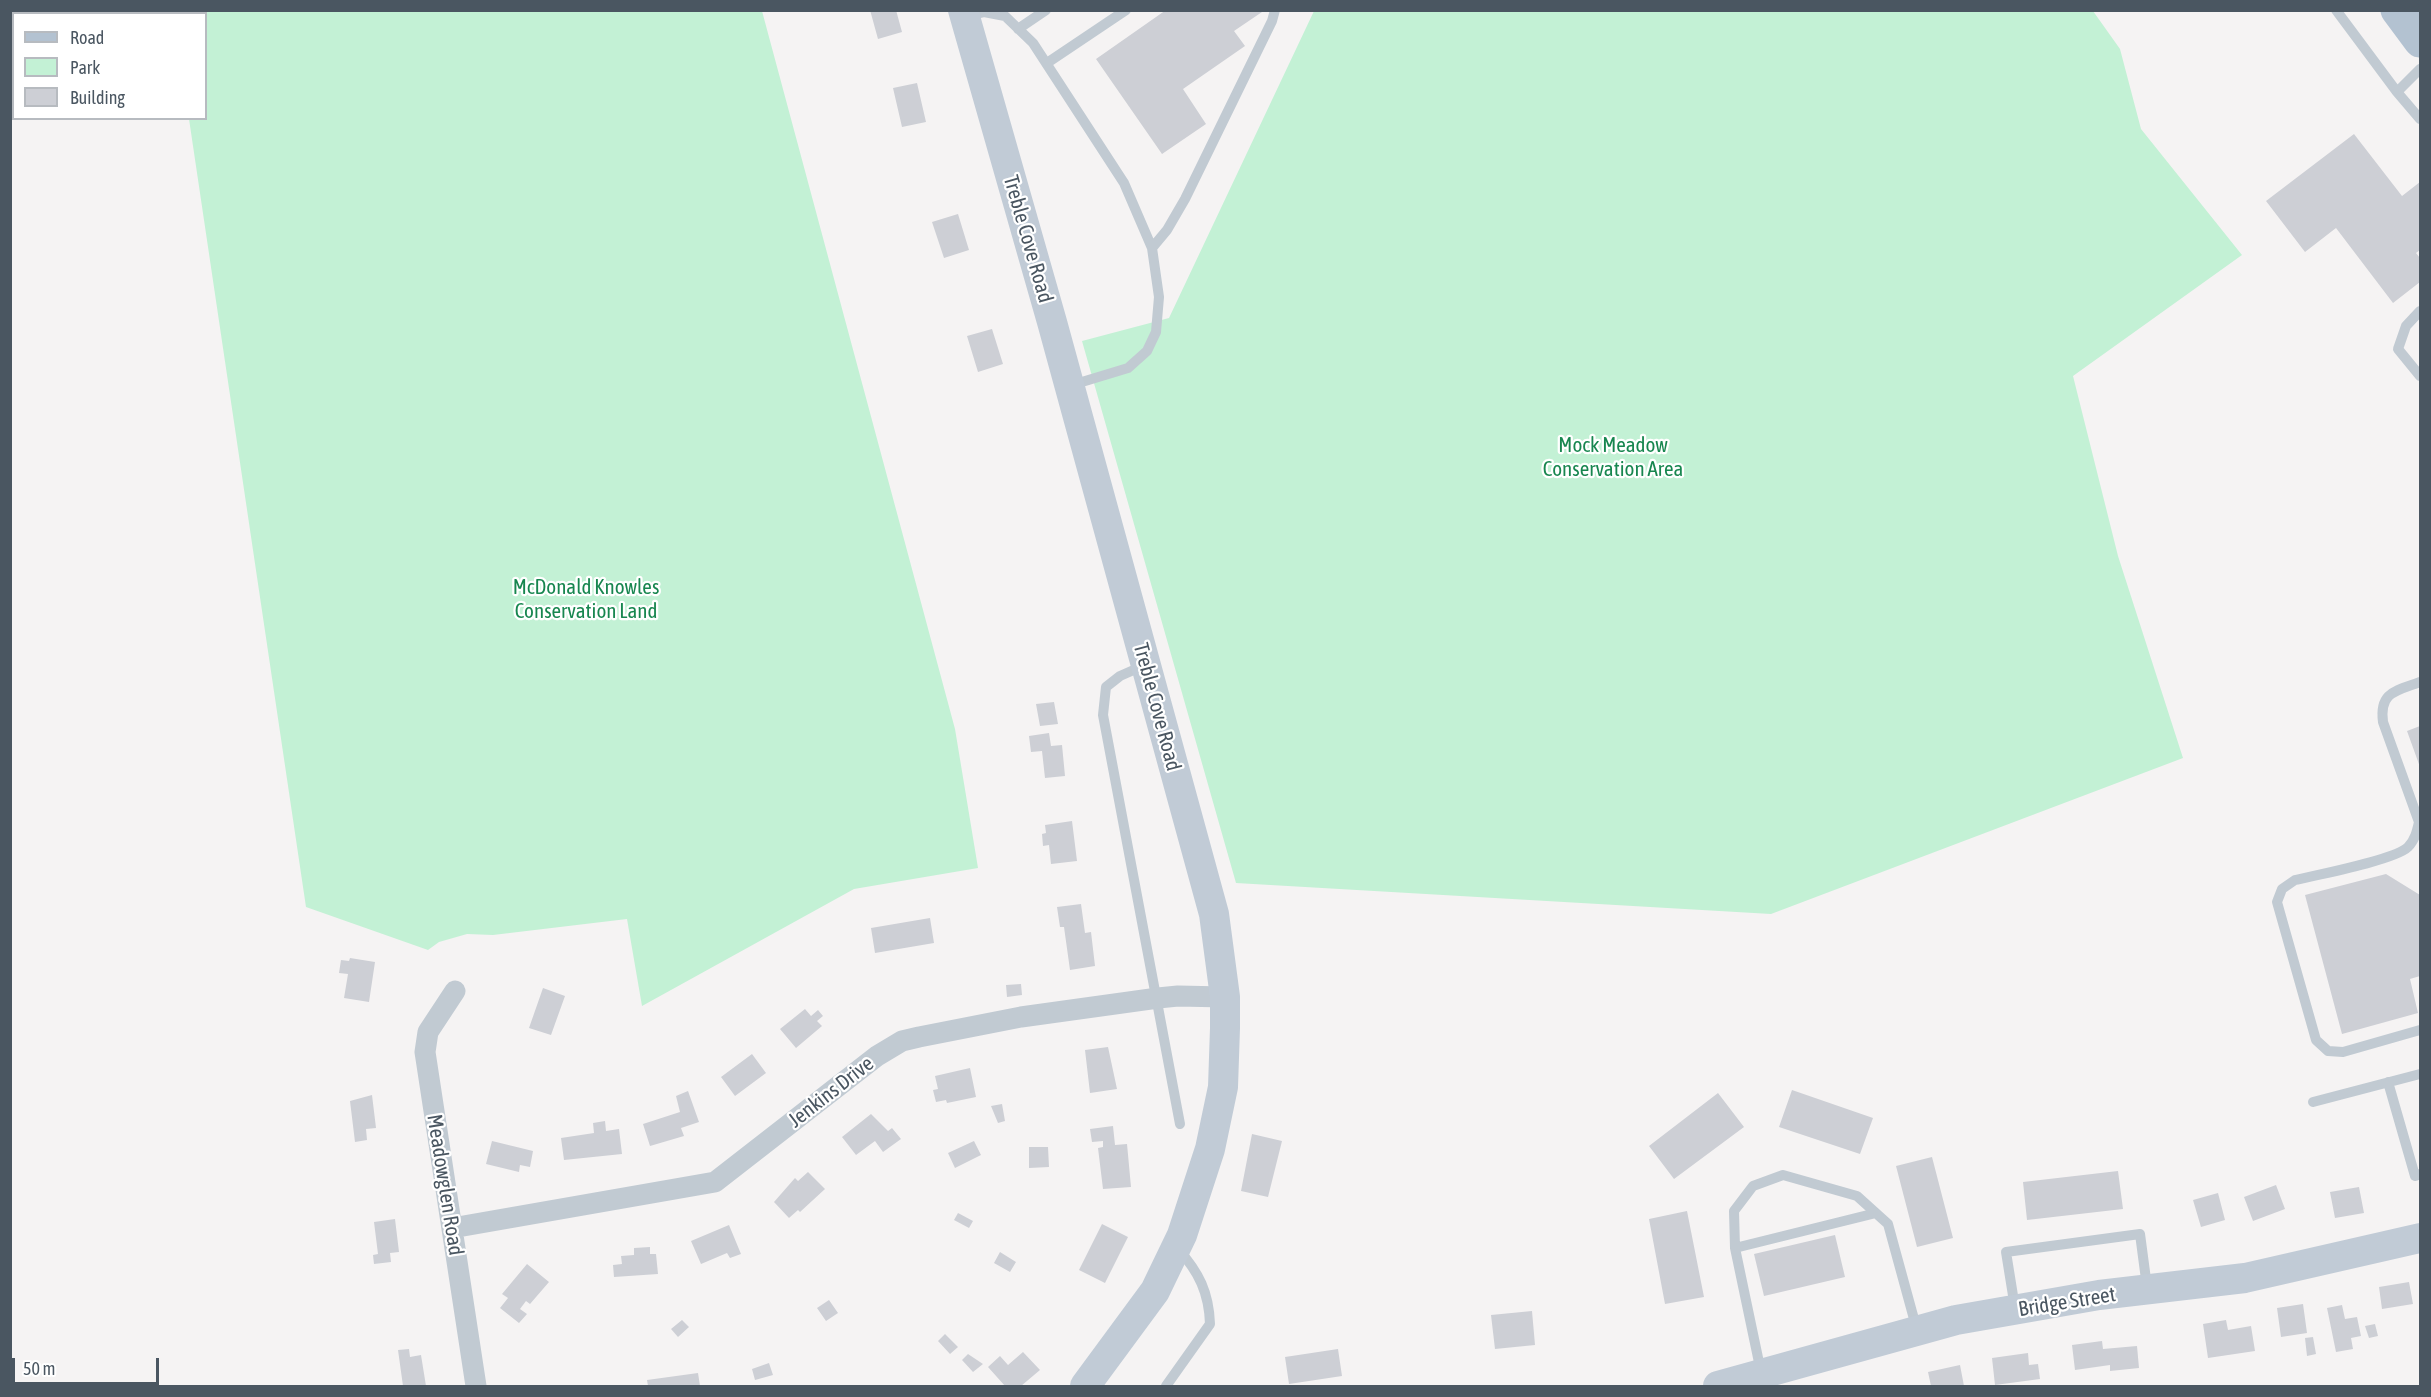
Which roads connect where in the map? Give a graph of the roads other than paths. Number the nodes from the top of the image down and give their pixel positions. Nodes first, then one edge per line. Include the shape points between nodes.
1 (1046, 10) edge
2 (1126, 10) edge
3 (1275, 10) edge
4 (2336, 10) edge
5 (2397, 10) edge
6 (964, 14) edge
7 (1018, 29) junction
8 (2421, 41) edge
9 (1047, 63) junction
10 (2421, 69) edge
11 (2397, 92) junction
12 (2421, 119) edge
13 (1152, 248) junction
14 (2421, 311) edge
15 (2421, 376) edge
16 (1069, 386) junction
17 (1145, 665) junction
18 (2421, 682) edge
19 (2421, 848) edge
20 (2407, 849) junction
21 (455, 991) dead end
22 (1225, 997) junction
23 (1158, 998) junction
24 (2421, 1030) edge
25 (2421, 1074) edge
26 (2388, 1082) junction
27 (2313, 1102) dead end
28 (1180, 1124) dead end
29 (2421, 1174) edge
30 (1876, 1213) junction
31 (452, 1228) junction
32 (2421, 1238) edge
33 (1176, 1247) junction
34 (1736, 1248) junction
35 (2147, 1290) junction
36 (2015, 1310) junction
37 (1918, 1330) junction
38 (1762, 1374) junction
39 (476, 1386) edge
40 (1085, 1386) edge
41 (1166, 1386) edge
42 (1718, 1386) edge

1 - 7 lane
2 - 9 lane
3 - 13 lane via 1185,199
4 - 11 lane
5 - 8 main road
6 - 7 lane via 1005,16
6 - 16 main road, Treble Cove Road
7 - 9 lane
9 - 13 lane via 1124,183
10 - 11 lane
11 - 12 lane
13 - 16 lane via 1158,297 1156,332 1147,351 1128,368
14 - 15 lane via 2406,326 2398,349
16 - 17 main road, Treble Cove Road
17 - 22 main road, Treble Cove Road via 1214,914
17 - 23 lane via 1106,687 1103,715
18 - 20 lane via 2395,691 2386,697 2381,708 2419,822
19 - 20 lane
20 - 24 lane via 2295,880 2282,889 2277,902 2316,1040 2328,1051 2343,1052
21 - 31 street, Meadowglen Road via 425,1043
22 - 23 street, Jenkins Drive
22 - 33 main road, Treble Cove Road via 1223,1087 1210,1149
23 - 28 lane
23 - 31 street, Jenkins Drive via 1021,1017 902,1041 877,1056 715,1182
25 - 26 lane
26 - 27 lane
26 - 29 lane via 2415,1176
30 - 34 lane
30 - 34 lane via 1857,1196 1783,1175 1753,1186 1734,1211
30 - 37 lane via 1888,1224
31 - 39 street, Meadowglen Road
32 - 35 main road, Bridge Street via 2246,1278
33 - 40 main road, Treble Cove Road via 1155,1291
33 - 41 lane via 1193,1266 1206,1290 1210,1324
34 - 38 lane
35 - 36 main road, Bridge Street
35 - 36 lane via 2140,1234 2006,1252
36 - 37 main road, Bridge Street
37 - 38 main road, Bridge Street
38 - 42 main road, Bridge Street

